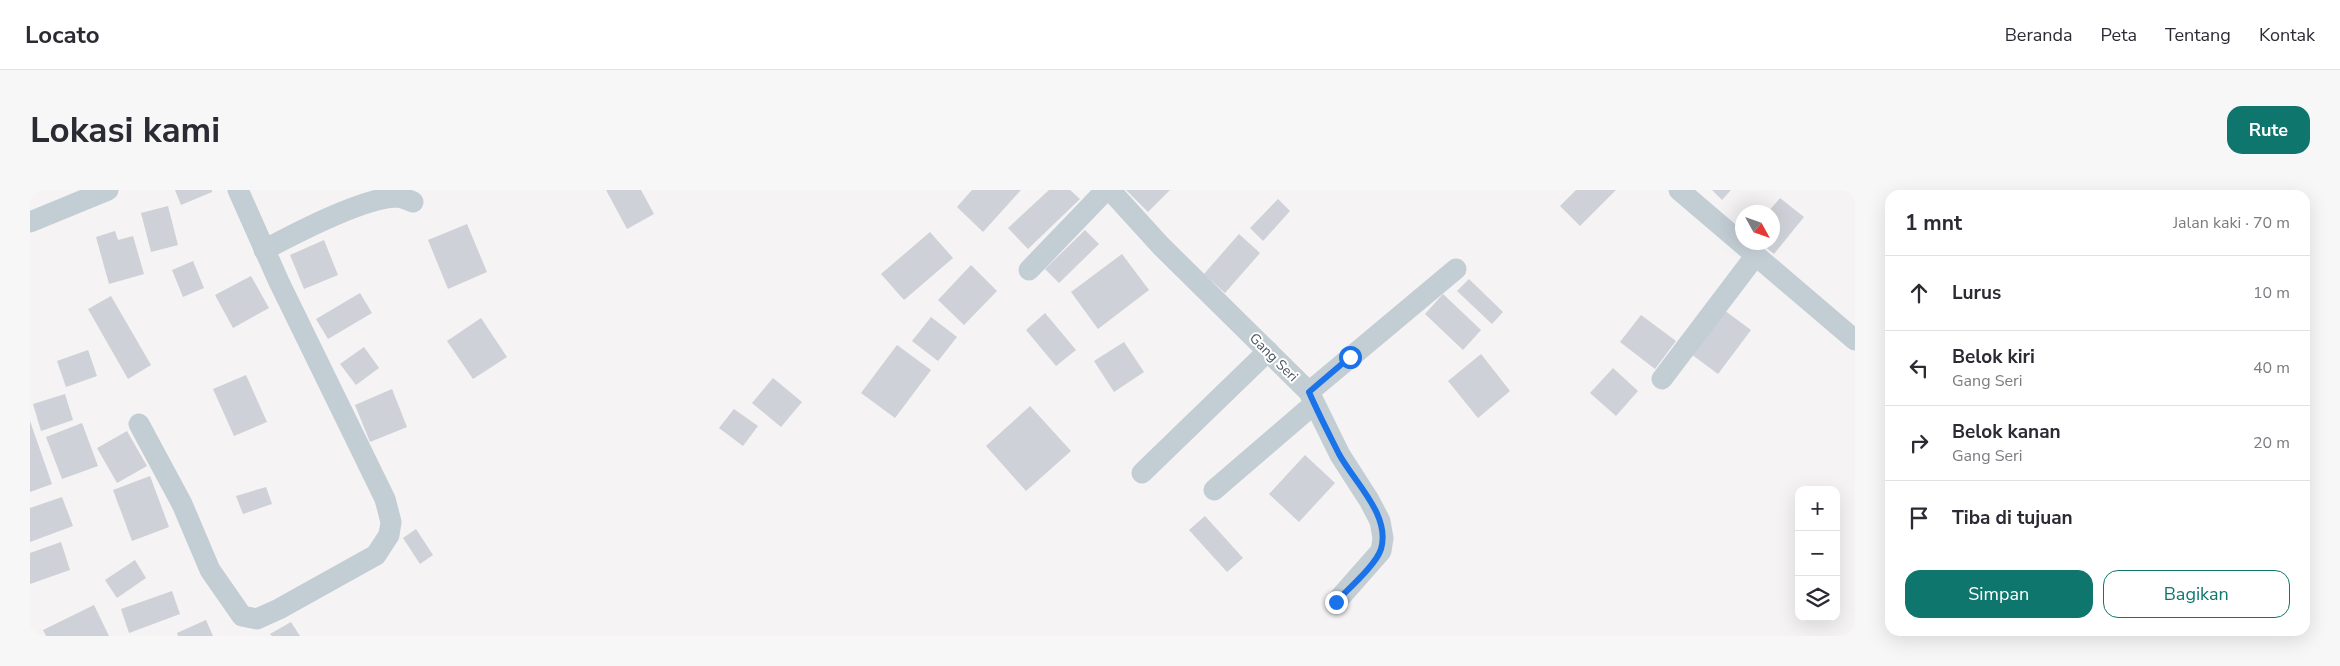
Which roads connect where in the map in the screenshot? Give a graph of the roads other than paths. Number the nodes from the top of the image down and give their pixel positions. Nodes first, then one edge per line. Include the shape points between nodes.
1 (108, 190) edge
2 (238, 190) edge
3 (1106, 190) edge
4 (1110, 190) edge
5 (1679, 190) edge
6 (414, 202) dead end
7 (30, 222) edge
8 (264, 250) junction
9 (1756, 255) junction
10 (1456, 269) dead end
11 (1028, 270) dead end
12 (1855, 340) edge
13 (1268, 351) junction
14 (1662, 379) dead end
15 (1312, 398) junction
16 (139, 424) dead end
17 (1142, 473) dead end
18 (1214, 490) dead end
19 (1336, 602) dead end

1 - 7 street
2 - 8 street
3 - 11 street
4 - 13 street, Gang Seri via 1161,246
5 - 9 street
6 - 8 street via 400,197 387,198 307,227
8 - 16 street via 385,499 391,522 385,544 369,560 279,609 256,619 242,616 210,570 182,504
9 - 12 street
9 - 14 street
10 - 15 street
13 - 15 street, Gang Seri
13 - 17 street
15 - 18 street
15 - 19 street, Gang Seri via 1340,455 1380,521 1383,538 1381,551

